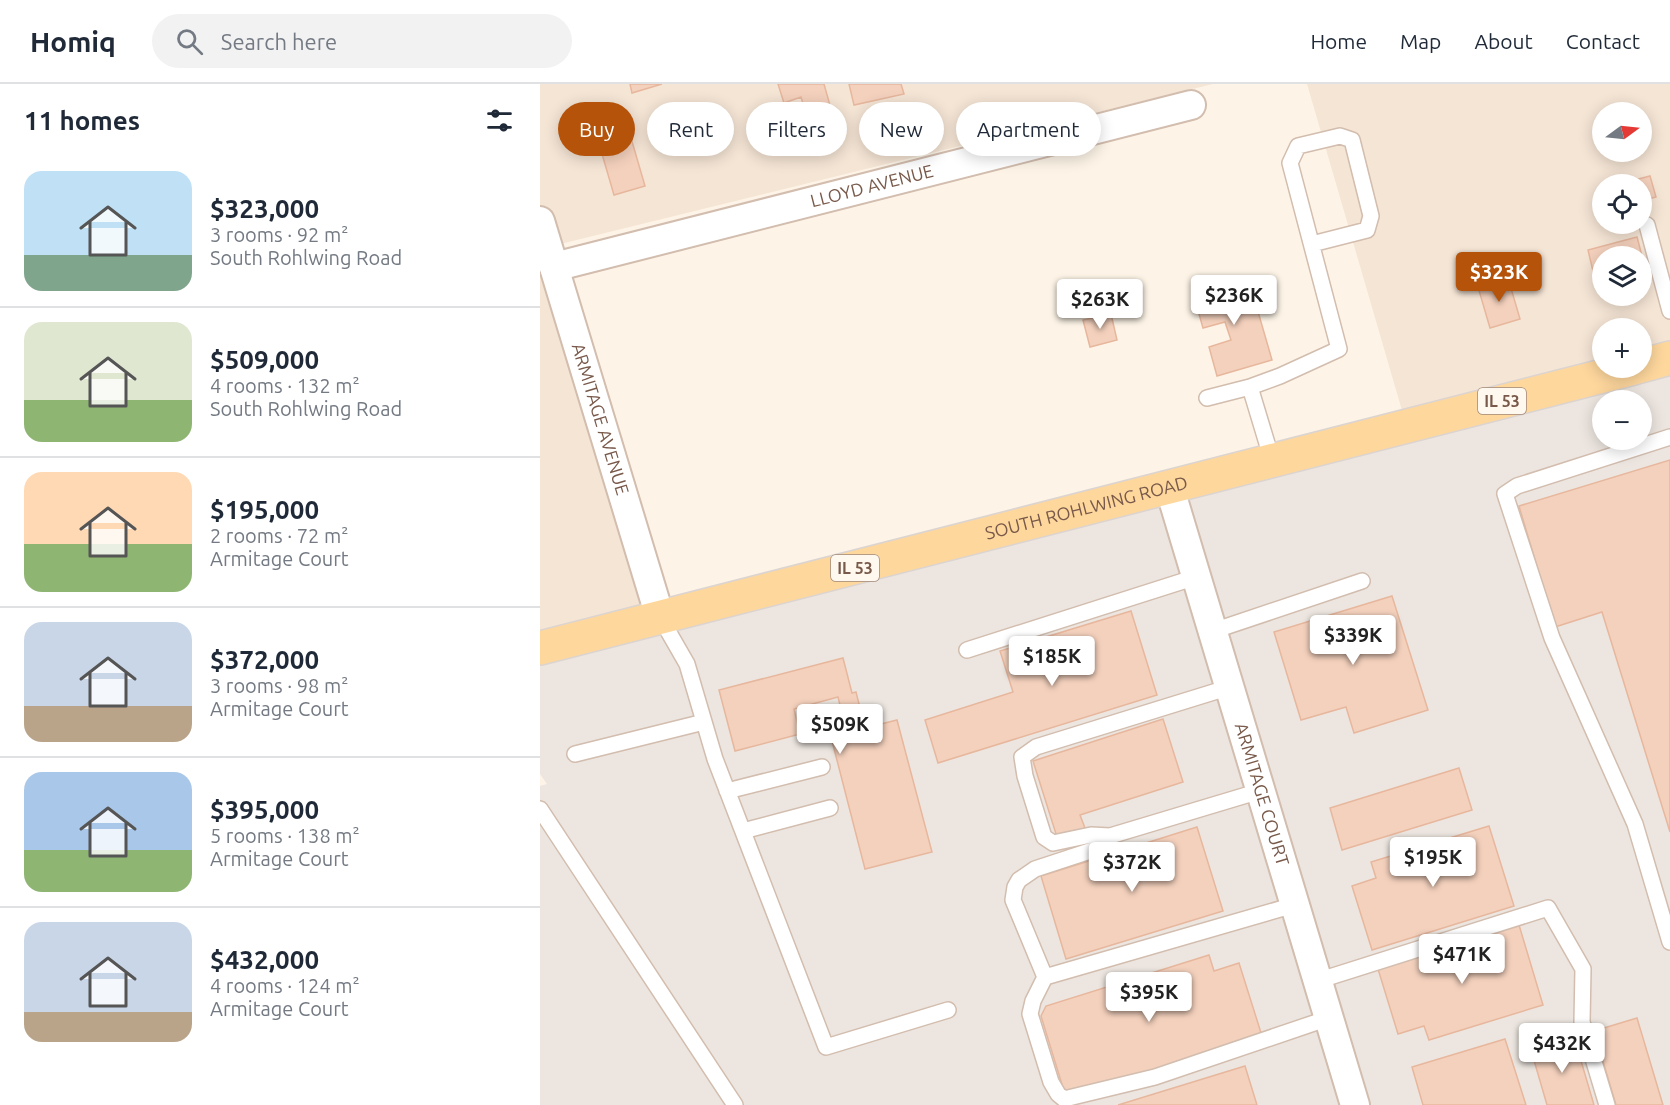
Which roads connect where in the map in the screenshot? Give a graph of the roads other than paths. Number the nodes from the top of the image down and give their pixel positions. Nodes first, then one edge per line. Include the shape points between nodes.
1 (1191, 105) dead end
2 (540, 221) edge
3 (1649, 234) edge
4 (1311, 244) junction
5 (554, 267) junction
6 (1670, 311) edge
7 (1670, 358) edge
8 (1652, 363) edge
9 (1595, 378) edge
10 (1250, 387) junction
11 (1207, 398) dead end
12 (1670, 437) edge
13 (1272, 460) junction
14 (1169, 486) junction
15 (1196, 577) junction
16 (1362, 581) dead end
17 (660, 617) junction
18 (1213, 631) junction
19 (540, 648) edge
20 (967, 650) dead end
21 (1230, 687) junction
22 (704, 722) junction
23 (575, 754) dead end
24 (822, 767) dead end
25 (727, 791) junction
26 (1260, 791) junction
27 (830, 808) dead end
28 (540, 809) edge
29 (743, 831) junction
30 (1110, 836) junction
31 (1294, 905) junction
32 (1670, 942) edge
33 (1045, 977) junction
34 (1317, 981) junction
35 (948, 1010) dead end
36 (1329, 1018) junction
37 (735, 1105) edge
38 (1355, 1105) edge
39 (1607, 1105) edge

1 - 5 street, LLOYD AVENUE
2 - 5 street, ARMITAGE AVENUE
3 - 6 lane
4 - 4 lane via 1367,231 1371,216 1352,140 1340,136 1298,146 1290,163
4 - 10 lane via 1339,349
5 - 17 street, ARMITAGE AVENUE
7 - 8 main road
9 - 13 main road, SOUTH ROHLWING ROAD / IL 53
10 - 11 lane
10 - 13 lane
12 - 32 lane via 1517,486 1505,494 1552,638 1635,824
13 - 14 main road, SOUTH ROHLWING ROAD / IL 53
14 - 15 street, ARMITAGE COURT
14 - 17 main road, SOUTH ROHLWING ROAD / IL 53
15 - 18 street, ARMITAGE COURT
15 - 20 lane
16 - 18 lane
17 - 19 main road, SOUTH ROHLWING ROAD / IL 53
17 - 22 lane via 687,664
18 - 21 street, ARMITAGE COURT
21 - 26 street, ARMITAGE COURT
21 - 30 lane via 1036,747 1022,757 1044,837 1053,843 1090,835
22 - 23 lane
22 - 25 lane
24 - 25 lane
25 - 29 lane
26 - 30 lane
26 - 31 street, ARMITAGE COURT
27 - 29 lane
28 - 37 lane
29 - 35 lane via 826,1047
30 - 33 lane via 1096,849 1035,869 1015,887 1013,900
31 - 33 lane
31 - 34 street, ARMITAGE COURT
33 - 36 lane via 1030,1014 1050,1082 1064,1099 1155,1077
34 - 36 street, ARMITAGE COURT
34 - 39 lane via 1548,908 1583,969 1582,1023
36 - 38 street, ARMITAGE COURT

